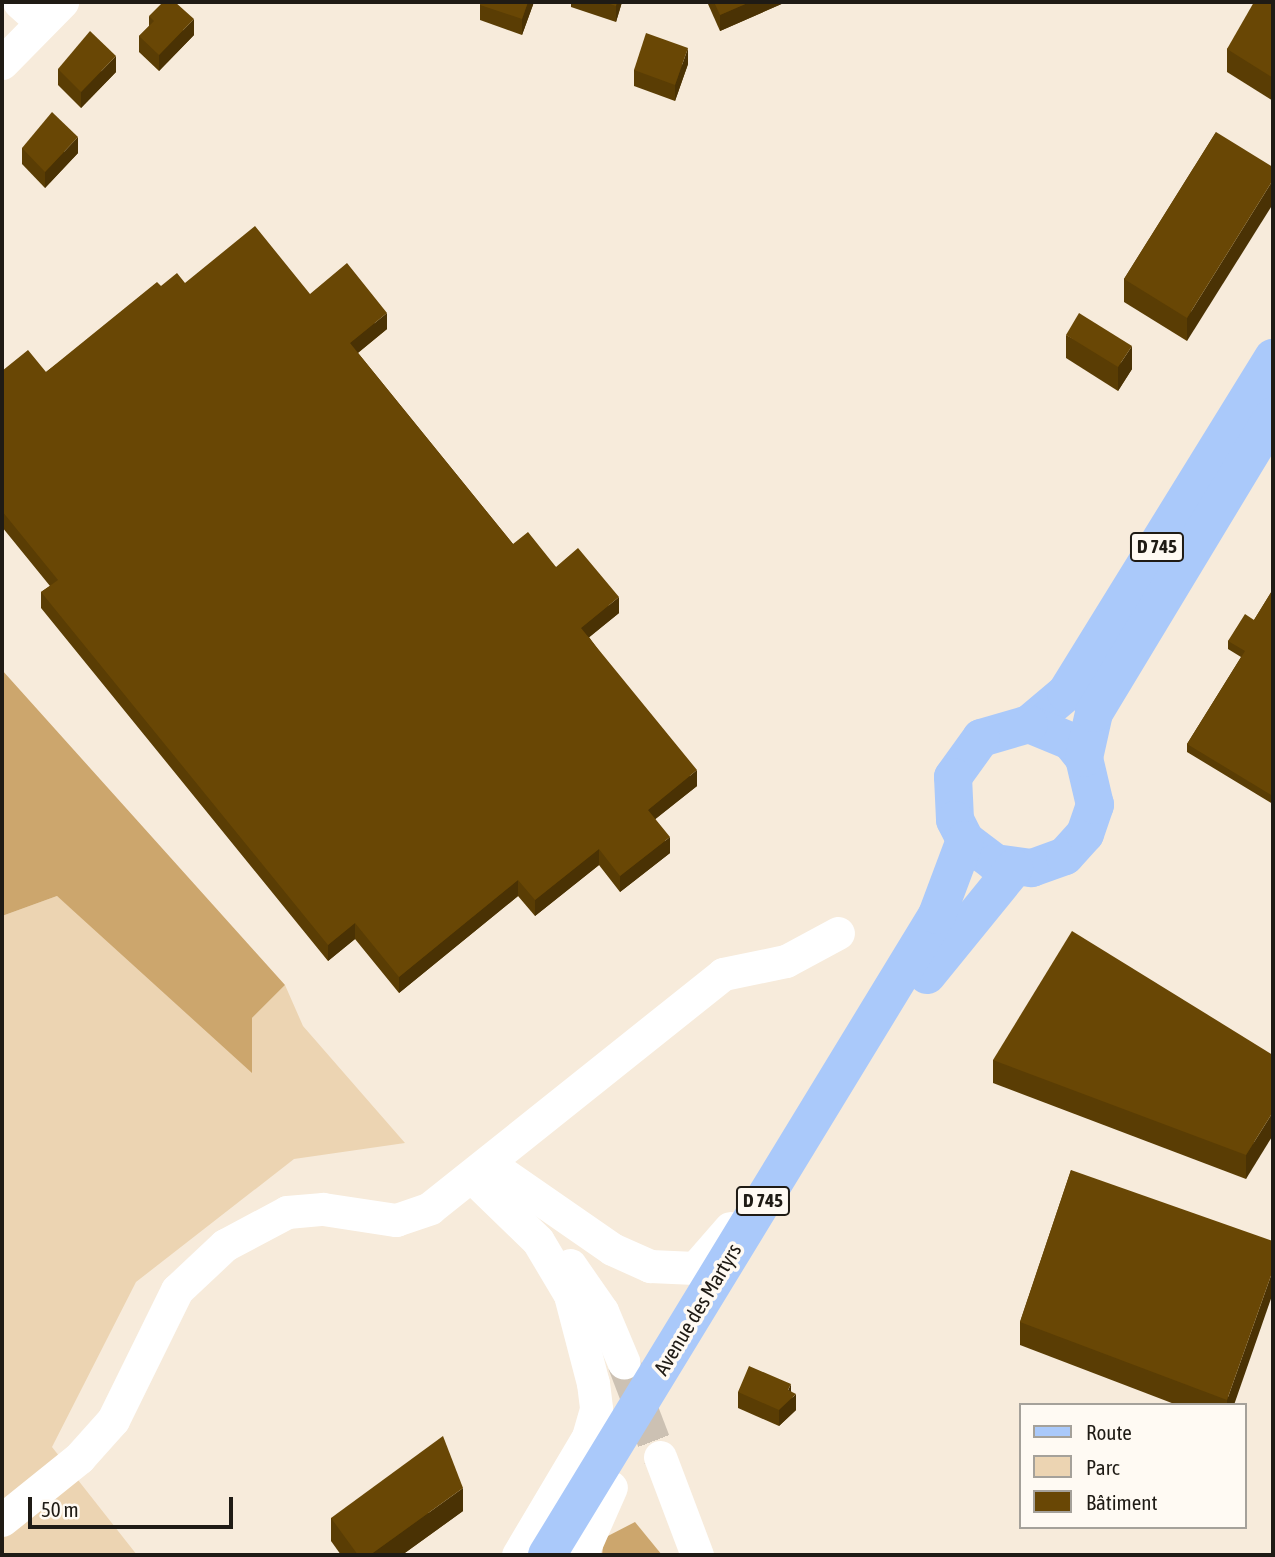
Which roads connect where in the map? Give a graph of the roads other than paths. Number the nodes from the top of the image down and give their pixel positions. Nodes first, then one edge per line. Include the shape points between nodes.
1 (40, 9) edge
2 (2, 63) edge
3 (1273, 358) edge
4 (1273, 416) edge
5 (1029, 724) junction
6 (1084, 758) junction
7 (965, 840) junction
8 (1014, 869) junction
9 (838, 933) dead end
10 (844, 1067) junction
11 (480, 1170) junction
12 (538, 1241) junction
13 (624, 1363) tunnel mouth
14 (660, 1457) tunnel mouth
15 (611, 1487) junction
16 (2, 1520) edge
17 (518, 1555) edge
18 (547, 1555) edge
19 (569, 1555) edge
20 (581, 1555) edge
21 (697, 1555) edge

1 - 2 street
3 - 5 main road, D 745 via 1066,693
4 - 6 main road, D 745 via 1112,678 1086,734
5 - 6 main road via 1070,741
5 - 7 main road via 996,730 964,755 951,799
6 - 8 main road via 1095,789 1085,834 1049,864
7 - 8 main road via 979,854
7 - 10 main road, Avenue des Martyrs / D 745 via 937,915
8 - 15 main road, Avenue des Martyrs / D 745 via 944,948
9 - 11 street via 786,961 723,974
10 - 11 street via 801,1114 718,1246 695,1268 666,1271 627,1257
10 - 18 main road, Avenue des Martyrs / D 745
11 - 12 street
11 - 16 street via 430,1208 396,1220 323,1209 287,1212 225,1245 177,1290 113,1420 79,1458
12 - 13 street via 578,1274
12 - 17 street via 570,1295 596,1409 588,1437
14 - 21 street
15 - 19 main road, Avenue des Martyrs / D 745
15 - 20 street

